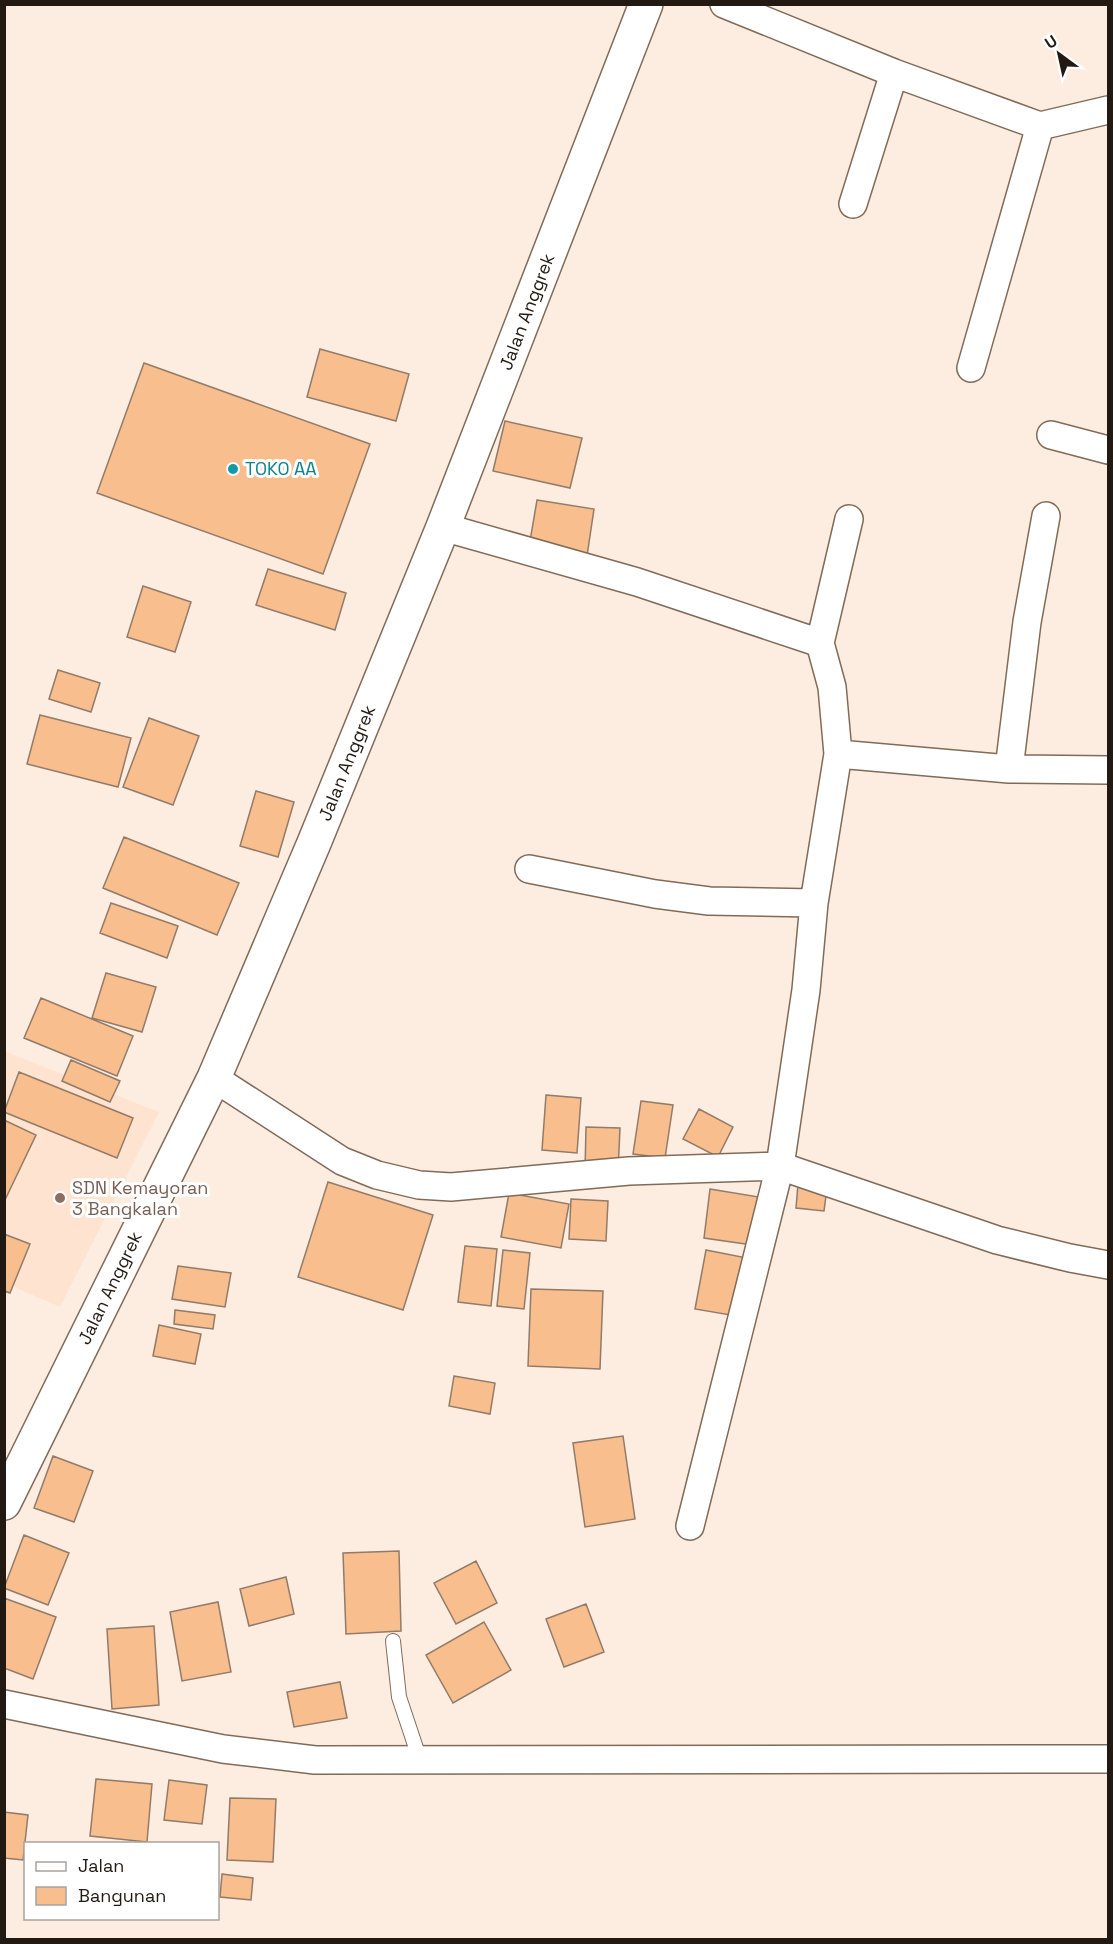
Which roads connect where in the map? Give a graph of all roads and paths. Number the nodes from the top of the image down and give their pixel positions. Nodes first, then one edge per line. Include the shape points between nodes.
1 (646, 4) edge
2 (724, 4) edge
3 (894, 73) junction
4 (1108, 110) edge
5 (1040, 126) junction
6 (853, 204) dead end
7 (971, 368) dead end
8 (1051, 435) dead end
9 (1108, 450) edge
10 (1046, 516) dead end
11 (849, 519) dead end
12 (443, 527) junction
13 (820, 643) junction
14 (838, 754) junction
15 (1009, 769) junction
16 (1108, 770) edge
17 (529, 869) dead end
18 (814, 903) junction
19 (214, 1078) junction
20 (780, 1166) junction
21 (1108, 1264) edge
22 (4, 1503) edge
23 (690, 1526) dead end
24 (393, 1641) dead end
25 (4, 1704) edge
26 (1108, 1759) edge
27 (420, 1760) junction

1 - 12 street, Jalan Anggrek
2 - 3 street
3 - 5 street
3 - 6 street
4 - 5 street
5 - 7 street
8 - 9 street
10 - 15 street via 1027,622
11 - 13 street
12 - 13 street via 637,582
12 - 19 street, Jalan Anggrek
13 - 14 street via 832,687
14 - 15 street
14 - 18 street
15 - 16 street
17 - 18 street via 710,901
18 - 20 street via 806,990
19 - 20 street via 342,1161 419,1185 451,1187 629,1171
19 - 22 street, Jalan Anggrek
20 - 21 street via 997,1240
20 - 23 street
24 - 27 lane via 399,1697
25 - 27 street via 222,1749 315,1760
26 - 27 street

